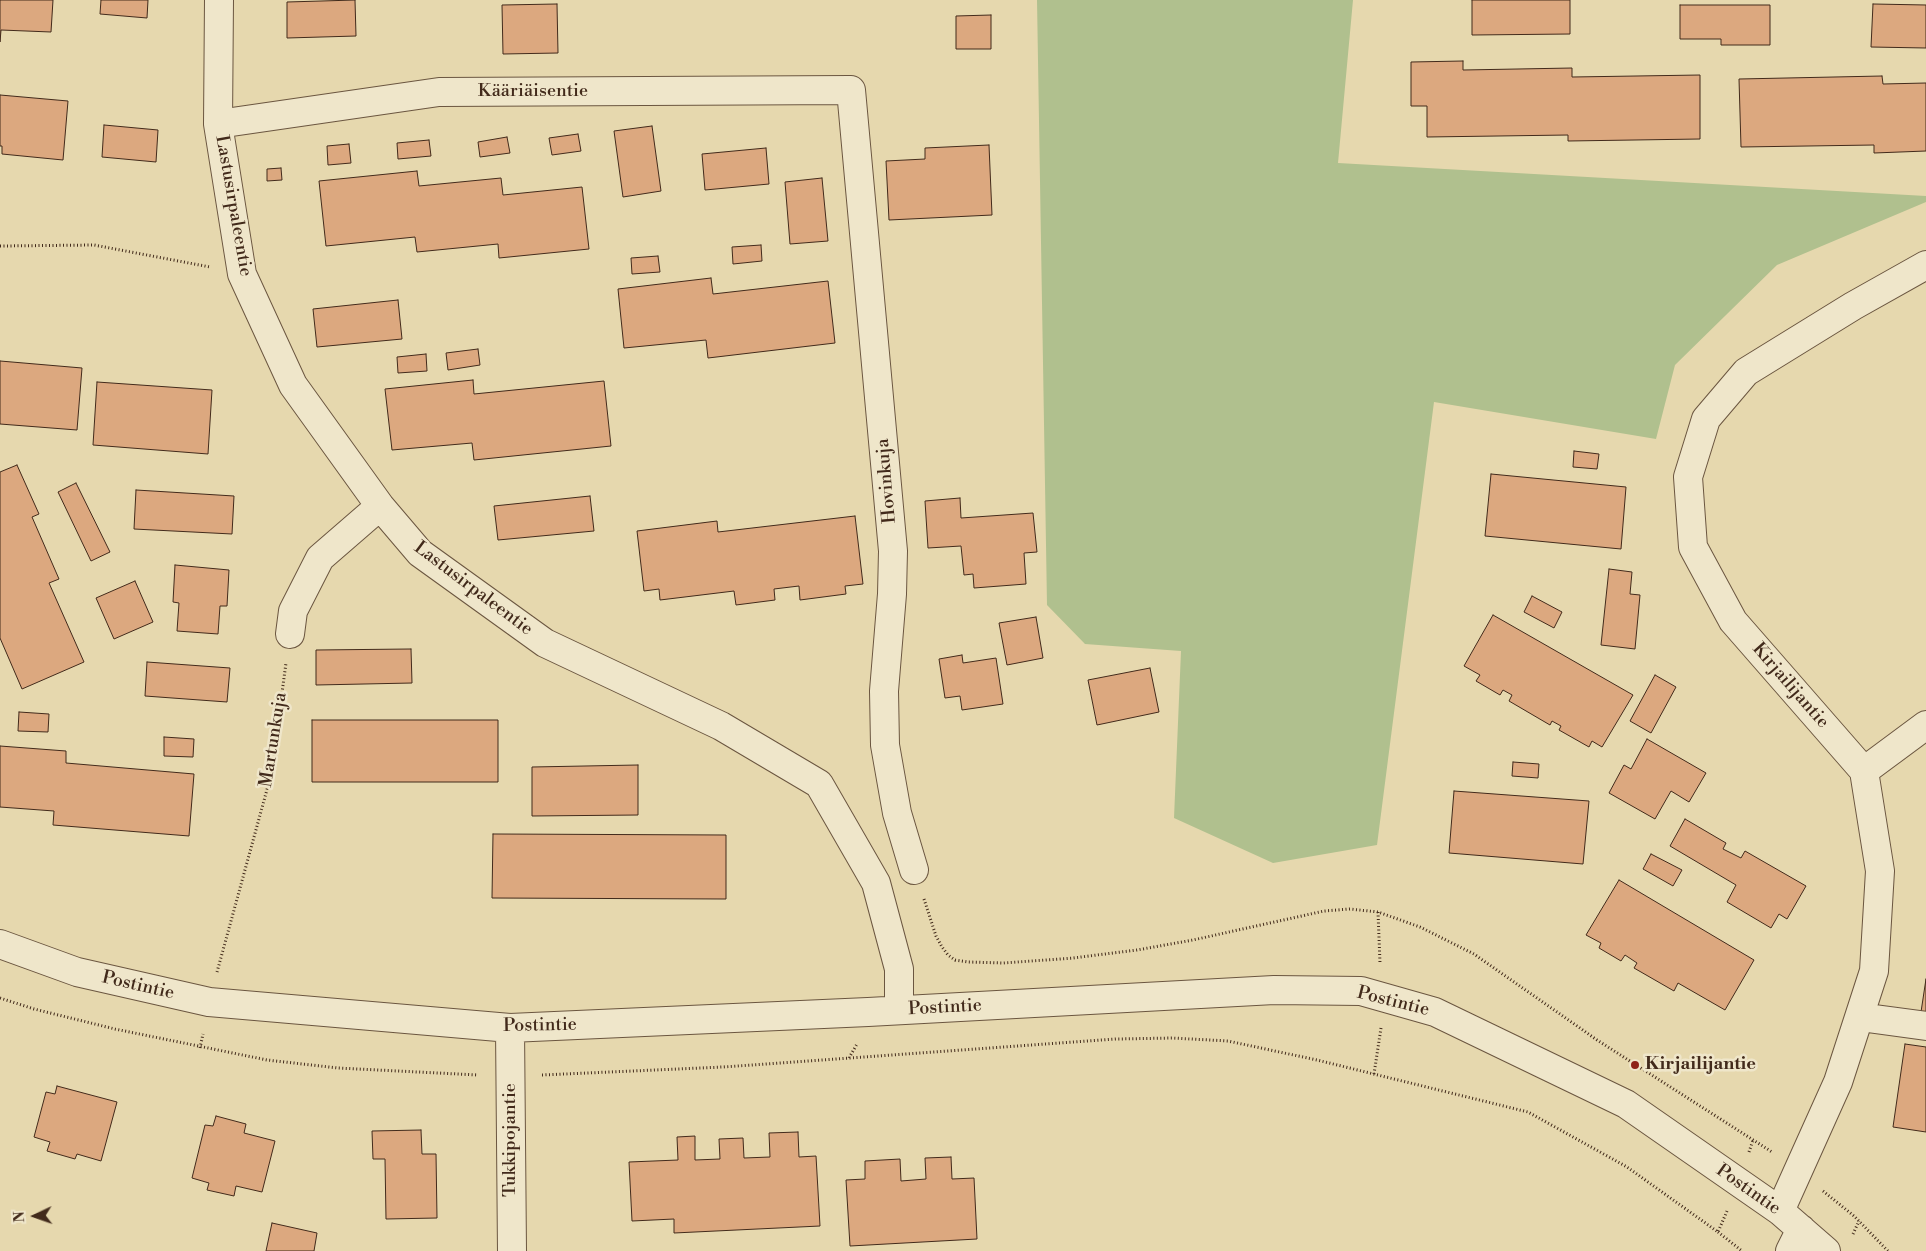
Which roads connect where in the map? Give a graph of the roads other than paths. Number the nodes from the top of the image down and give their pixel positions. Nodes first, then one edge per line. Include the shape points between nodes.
1 (219, 0) edge
2 (851, 90) joint
3 (218, 124) junction
4 (1926, 264) edge
5 (380, 506) junction
6 (290, 634) road end
7 (1926, 725) edge
8 (1864, 771) junction
9 (914, 870) dead end
10 (0, 944) edge
11 (899, 1010) junction
12 (1860, 1016) junction
13 (1926, 1026) edge
14 (510, 1028) junction
15 (1780, 1211) junction
16 (1796, 1240) edge
17 (512, 1251) edge
18 (1826, 1251) edge

1 - 3 street, Lastusirpaleentie
2 - 3 street, Kääriäisentie via 439,92
2 - 9 street, Hovinkuja via 893,551 884,691 886,745 897,813
3 - 5 street, Lastusirpaleentie via 242,274 293,385
4 - 8 street, Kirjailijantie via 1746,372 1706,419 1688,477 1692,546 1733,621
5 - 6 street via 320,558 293,611
5 - 11 street, Lastusirpaleentie via 420,554 545,643 721,726 819,784 876,884 899,968
7 - 8 street
8 - 12 street via 1880,871 1874,971
10 - 14 street, Postintie via 77,972 209,1002
11 - 14 street, Postintie
11 - 15 street, Postintie via 1274,990 1362,990 1435,1012 1626,1104
12 - 13 street
12 - 15 street via 1838,1082
14 - 17 street, Tukkipojantie
15 - 16 street, Postintie
16 - 18 street, Postintie

